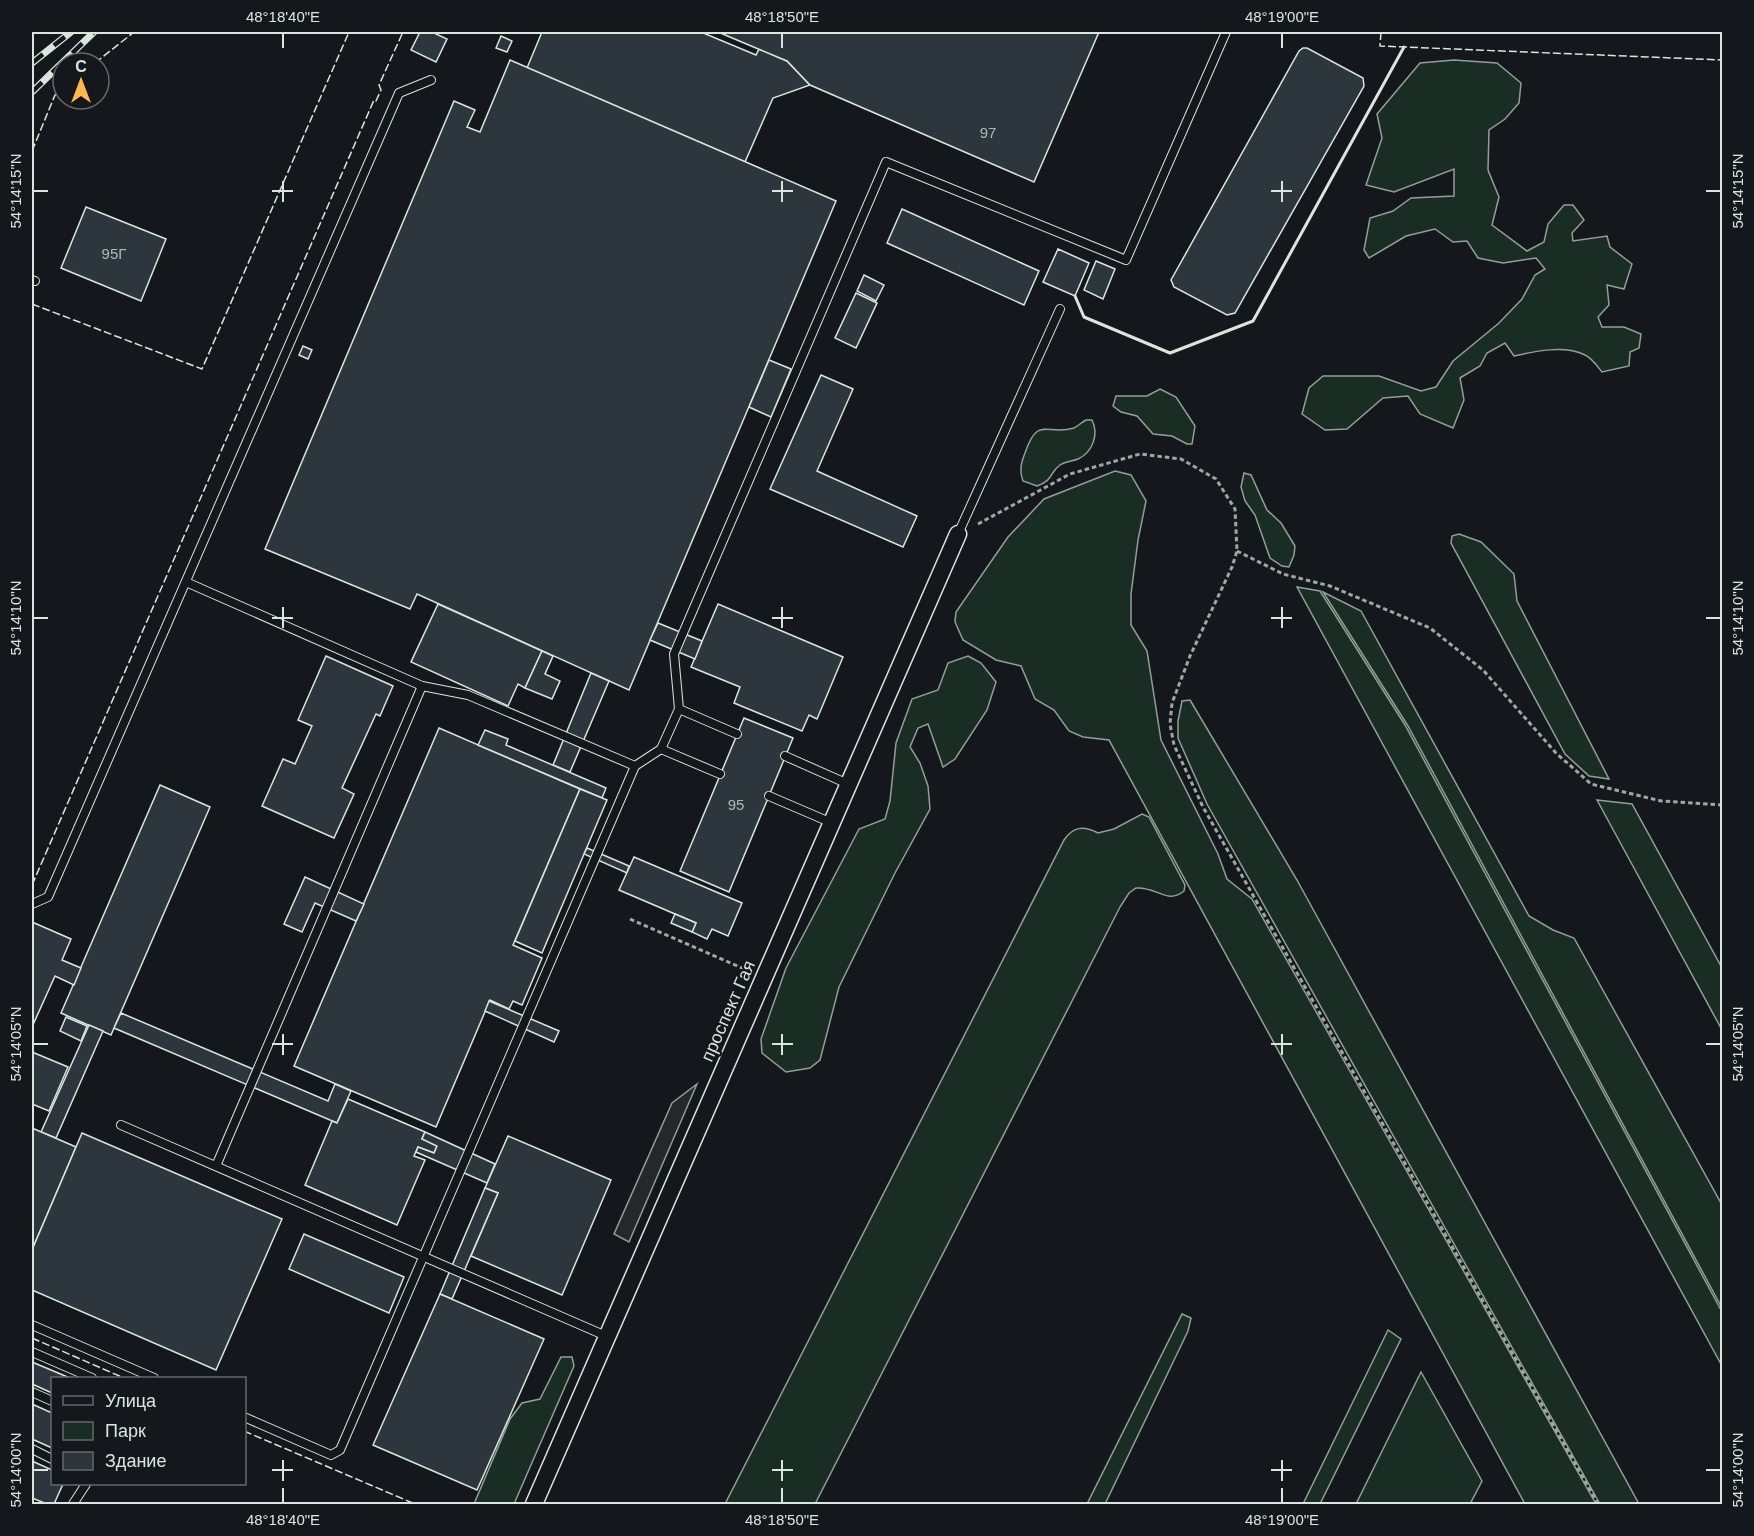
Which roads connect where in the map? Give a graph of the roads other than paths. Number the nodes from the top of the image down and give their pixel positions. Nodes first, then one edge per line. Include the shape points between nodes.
1 (1226, 32) edge
2 (431, 80) dead end
3 (1060, 309) dead end
4 (958, 534) joint
5 (186, 582) junction
6 (422, 686) junction
7 (679, 709) junction
8 (737, 734) dead end
9 (661, 749) junction
10 (785, 756) dead end
11 (635, 766) junction
12 (720, 774) dead end
13 (848, 784) junction
14 (769, 795) dead end
15 (832, 822) junction
16 (32, 904) edge
17 (121, 1125) dead end
18 (216, 1166) junction
19 (424, 1256) junction
20 (32, 1325) edge
21 (606, 1336) junction
22 (32, 1352) edge
23 (90, 1377) edge
24 (152, 1377) edge
25 (32, 1392) edge
26 (51, 1401) edge
27 (246, 1418) edge
28 (32, 1449) edge
29 (51, 1458) edge
30 (85, 1485) edge
31 (73, 1504) edge
32 (534, 1504) edge

1 - 7 lane via 1126,260 886,162 674,654
2 - 5 lane via 399,93
3 - 4 lane
4 - 13 street, проспект Гая
5 - 6 lane
5 - 16 lane via 48,897
6 - 11 lane via 468,695
6 - 18 lane
7 - 8 lane
7 - 9 lane
9 - 11 lane
9 - 12 lane
10 - 13 lane
11 - 19 lane
13 - 15 street, проспект Гая
14 - 15 lane
15 - 21 street, проспект Гая
17 - 18 lane
18 - 19 lane
19 - 21 lane
19 - 27 lane via 340,1450 331,1455
20 - 24 lane
21 - 32 street, проспект Гая
22 - 23 lane
25 - 26 lane
28 - 29 lane
30 - 31 lane

